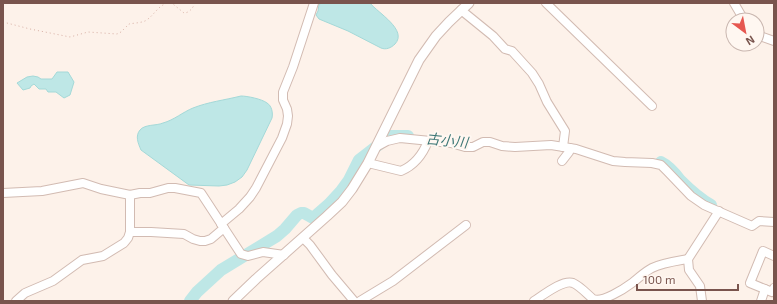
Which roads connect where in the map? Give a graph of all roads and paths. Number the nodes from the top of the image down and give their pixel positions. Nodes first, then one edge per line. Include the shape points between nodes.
1 (169, 3) edge
2 (195, 3) edge
3 (314, 3) edge
4 (469, 3) edge
5 (546, 3) edge
6 (734, 3) edge
7 (461, 10) junction
8 (739, 12) edge
9 (3, 22) edge
10 (652, 106) dead end
11 (428, 141) junction
12 (376, 147) junction
13 (566, 147) junction
14 (562, 161) dead end
15 (368, 163) junction
16 (3, 192) edge
17 (130, 195) junction
18 (719, 211) junction
19 (774, 222) edge
20 (223, 226) junction
21 (466, 226) dead end
22 (130, 232) junction
23 (303, 238) junction
24 (284, 255) junction
25 (774, 256) edge
26 (688, 259) junction
27 (774, 288) edge
28 (765, 289) junction
29 (16, 301) edge
30 (232, 301) edge
31 (354, 301) edge
32 (360, 301) edge
33 (534, 301) edge
34 (596, 301) edge
35 (702, 301) edge
36 (761, 301) edge

1 - 2 path via 184,14 190,11
1 - 9 path via 163,4 147,20 129,24 117,34 88,32 70,37
3 - 20 street via 283,92 288,116 282,138 250,197
4 - 7 street
5 - 10 street
6 - 8 street
7 - 12 street via 436,36 420,60
7 - 13 street via 505,49 512,51 532,73 566,131
11 - 12 street via 400,138
11 - 13 street via 465,147 473,147 484,142 514,147
11 - 15 street via 419,158 401,171
12 - 15 street
13 - 14 street via 569,152
13 - 18 street via 613,160 660,165 691,196
15 - 23 street via 342,202
16 - 17 street via 42,191 83,183
17 - 20 street via 168,188 201,193
17 - 22 street
18 - 19 street via 752,226 759,221
18 - 26 street
20 - 22 street via 206,241 193,239 184,234
20 - 24 street via 241,254 248,256 263,252
21 - 32 street via 393,281
22 - 29 street via 124,243 118,247 103,256 82,260 52,281 26,293
23 - 24 street
23 - 31 street
24 - 30 street
25 - 28 street via 763,251 750,283
26 - 34 street via 653,267 616,293
26 - 35 street via 690,270 700,286
27 - 28 street via 772,292
28 - 36 street
33 - 34 street via 569,282

